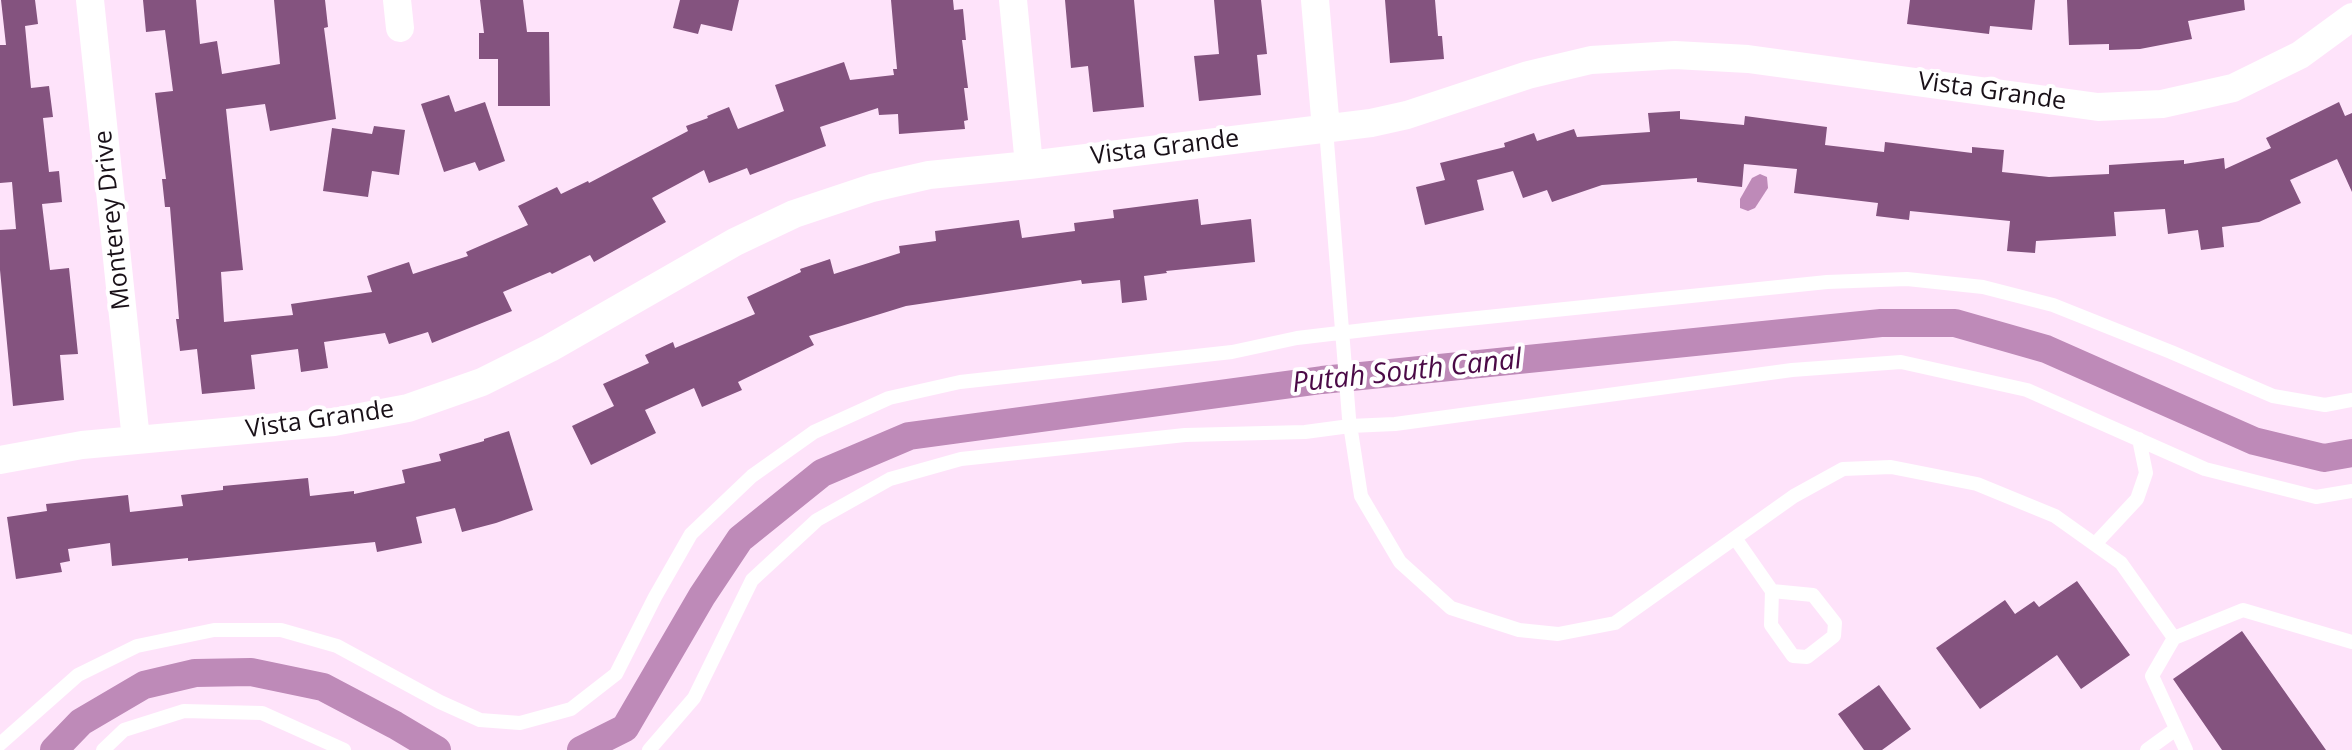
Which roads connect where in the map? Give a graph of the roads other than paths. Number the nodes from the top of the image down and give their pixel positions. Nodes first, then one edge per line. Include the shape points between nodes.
1 (90, 0) edge
2 (397, 0) edge
3 (1012, 0) edge
4 (1315, 0) edge
5 (2352, 17) edge
6 (400, 28) dead end
7 (1326, 129) junction
8 (1029, 165) junction
9 (1342, 340) junction
10 (2352, 400) edge
11 (1350, 422) junction
12 (2139, 439) junction
13 (136, 440) junction
14 (0, 460) edge
15 (2352, 491) edge
16 (1735, 538) junction
17 (2095, 544) junction
18 (1772, 591) junction
19 (2174, 638) junction
20 (2352, 642) edge
21 (2176, 728) junction
22 (0, 744) edge
23 (103, 750) edge
24 (344, 750) edge
25 (649, 750) edge
26 (2147, 750) edge
27 (2186, 750) edge

1 - 13 street, Monterey Drive
2 - 6 street
3 - 8 street
4 - 7 street
5 - 7 street, Vista Grande via 2300,55 2232,88 2162,104 2098,107 1676,54 1591,60 1407,115
7 - 8 street, Vista Grande
7 - 9 lane
8 - 13 street, Vista Grande via 930,175 794,214 550,348 408,408 334,422
9 - 10 lane via 1827,282 1907,279 1983,287 2052,304 2273,396 2324,405
9 - 11 lane
9 - 22 lane via 1297,338 1232,352 960,382 889,398 814,432 752,476 692,534 616,674 571,710 520,723 480,720 337,646 281,630 214,630 137,646 78,675
11 - 12 lane via 1394,424 1792,370 1901,362 2028,390
11 - 16 lane via 1361,496 1400,562 1451,608 1519,630 1558,634 1615,622
11 - 25 lane via 1305,432 1184,436 961,459 890,479 817,520 752,580 694,698
12 - 15 lane via 2205,468 2316,496
12 - 17 lane via 2146,473 2137,499
13 - 14 street, Vista Grande
16 - 17 lane via 1843,469 1890,467 1977,484 2055,516
16 - 18 lane
17 - 19 lane via 2121,562
18 - 18 lane via 1813,595 1835,623 1834,636 1806,657 1793,656 1771,626
19 - 20 lane via 2243,610
19 - 21 lane via 2152,676
21 - 26 lane
21 - 27 lane
23 - 24 lane via 124,730 184,712 262,713

